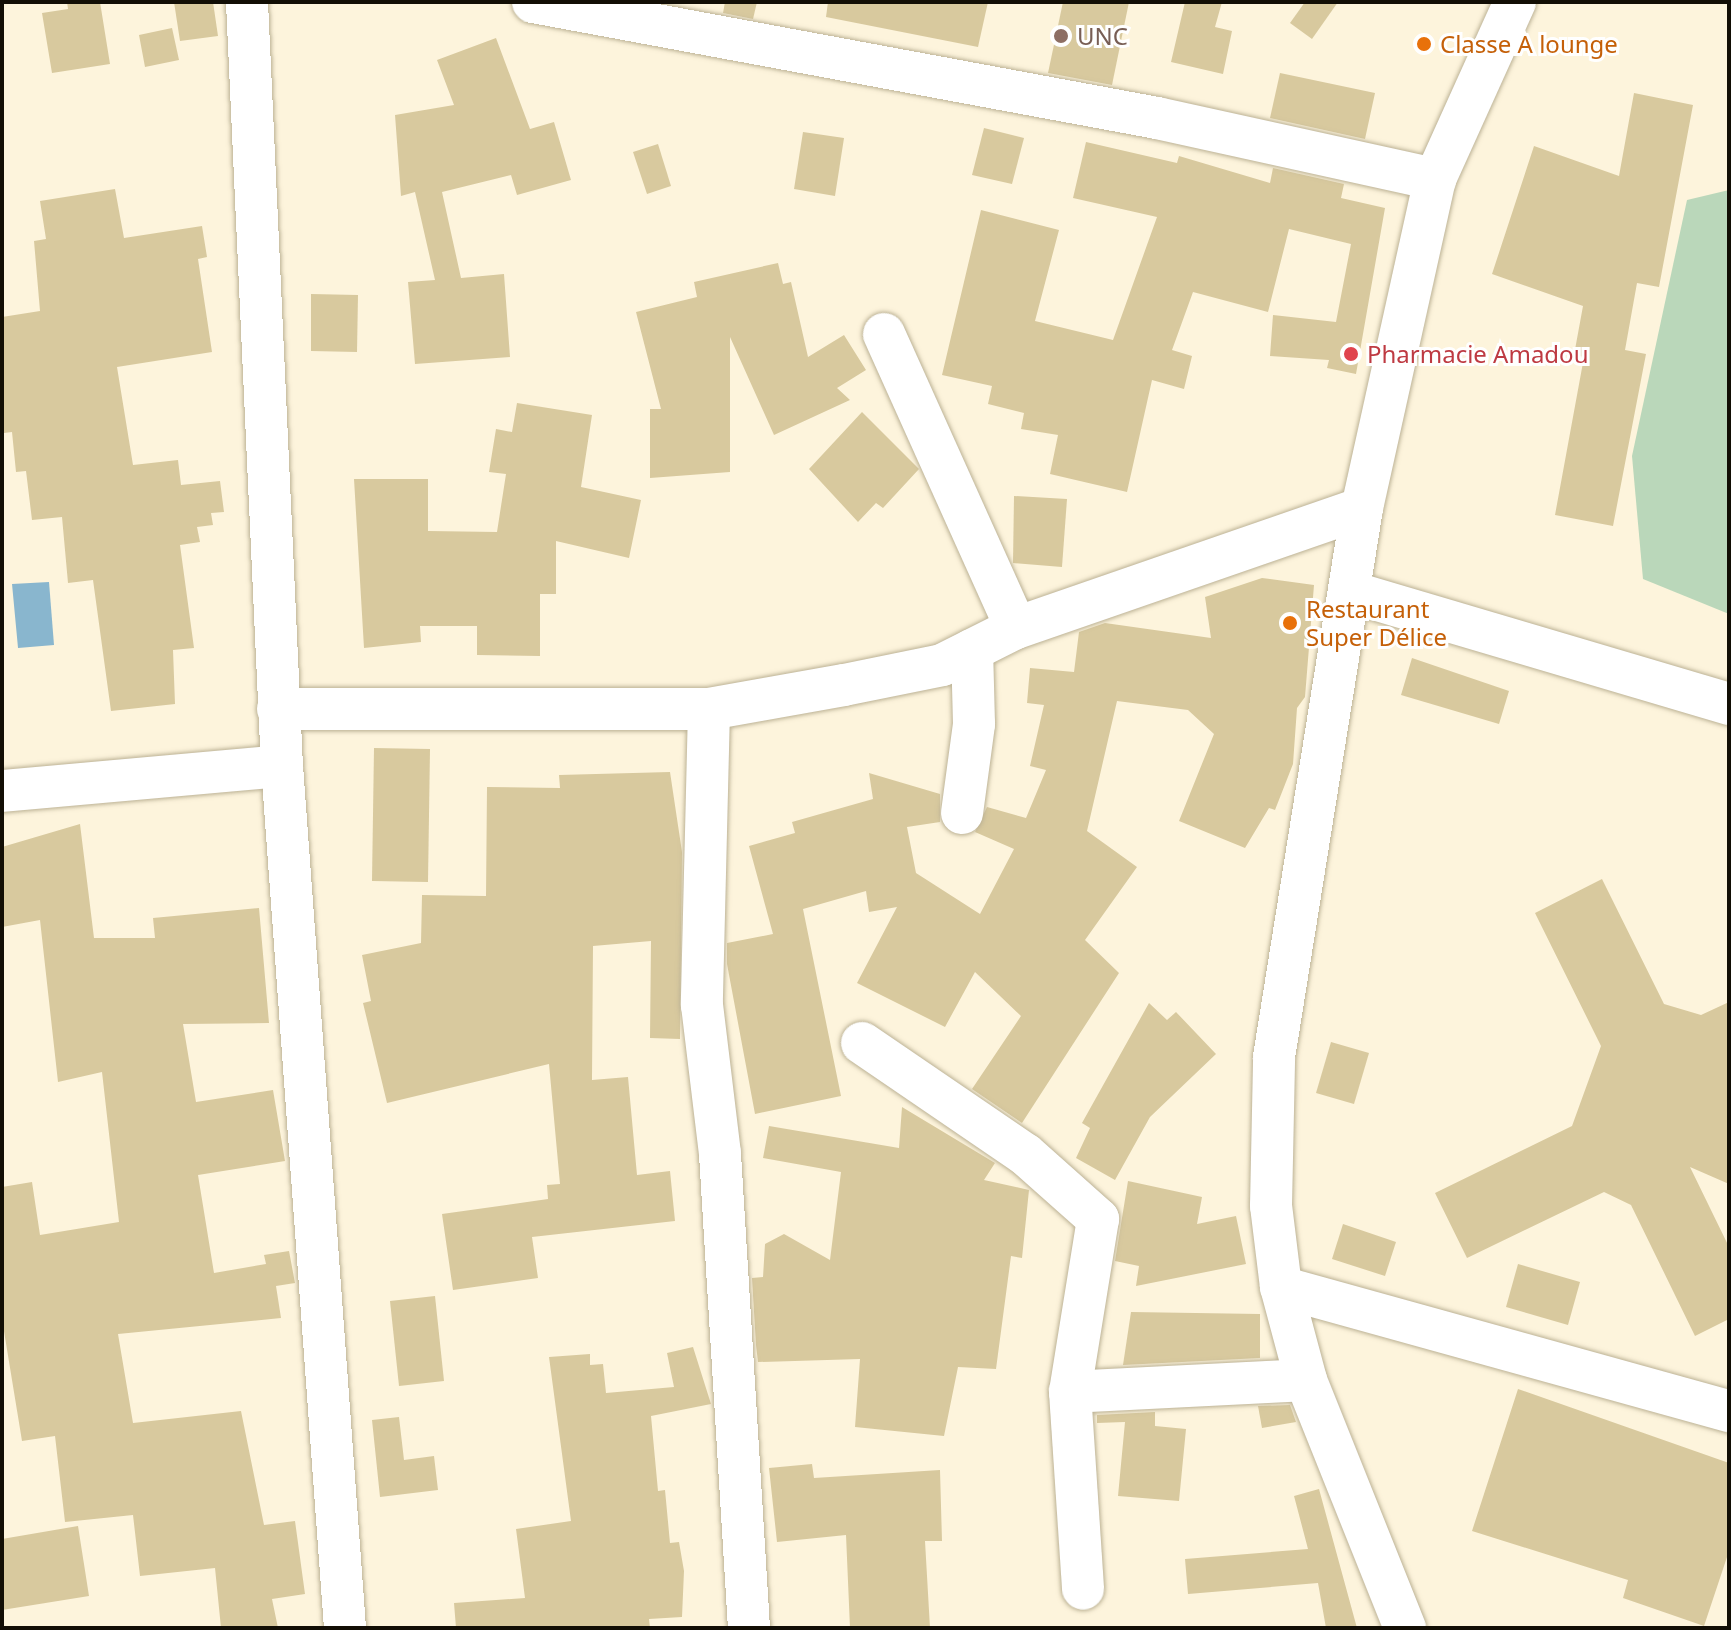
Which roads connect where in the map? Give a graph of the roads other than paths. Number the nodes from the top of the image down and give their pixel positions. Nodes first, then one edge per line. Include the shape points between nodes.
1 (247, 2) edge
2 (533, 2) edge
3 (1515, 2) edge
4 (1435, 179) junction
5 (884, 334) dead end
6 (1362, 508) junction
7 (1351, 592) junction
8 (1016, 628) junction
9 (972, 650) junction
10 (1729, 704) edge
11 (278, 709) junction
12 (709, 709) junction
13 (282, 766) junction
14 (2, 791) edge
15 (962, 813) dead end
16 (862, 1043) dead end
17 (1281, 1287) junction
18 (1306, 1380) junction
19 (1070, 1392) junction
20 (1729, 1411) edge
21 (1083, 1589) dead end
22 (345, 1628) edge
23 (749, 1628) edge
24 (1405, 1628) edge

1 - 11 street
2 - 4 street via 1157,118
3 - 4 street
4 - 6 street
5 - 8 street
6 - 7 street
6 - 8 street
7 - 10 street
7 - 17 street via 1274,1057 1271,1206
8 - 9 street
9 - 12 street via 942,665
9 - 15 street via 974,724
11 - 12 street
11 - 13 street
12 - 23 street via 702,1005 720,1154
13 - 14 street
13 - 22 street
16 - 19 street via 1025,1154 1098,1219
17 - 18 street
17 - 20 street
18 - 19 street
18 - 24 street
19 - 21 street

